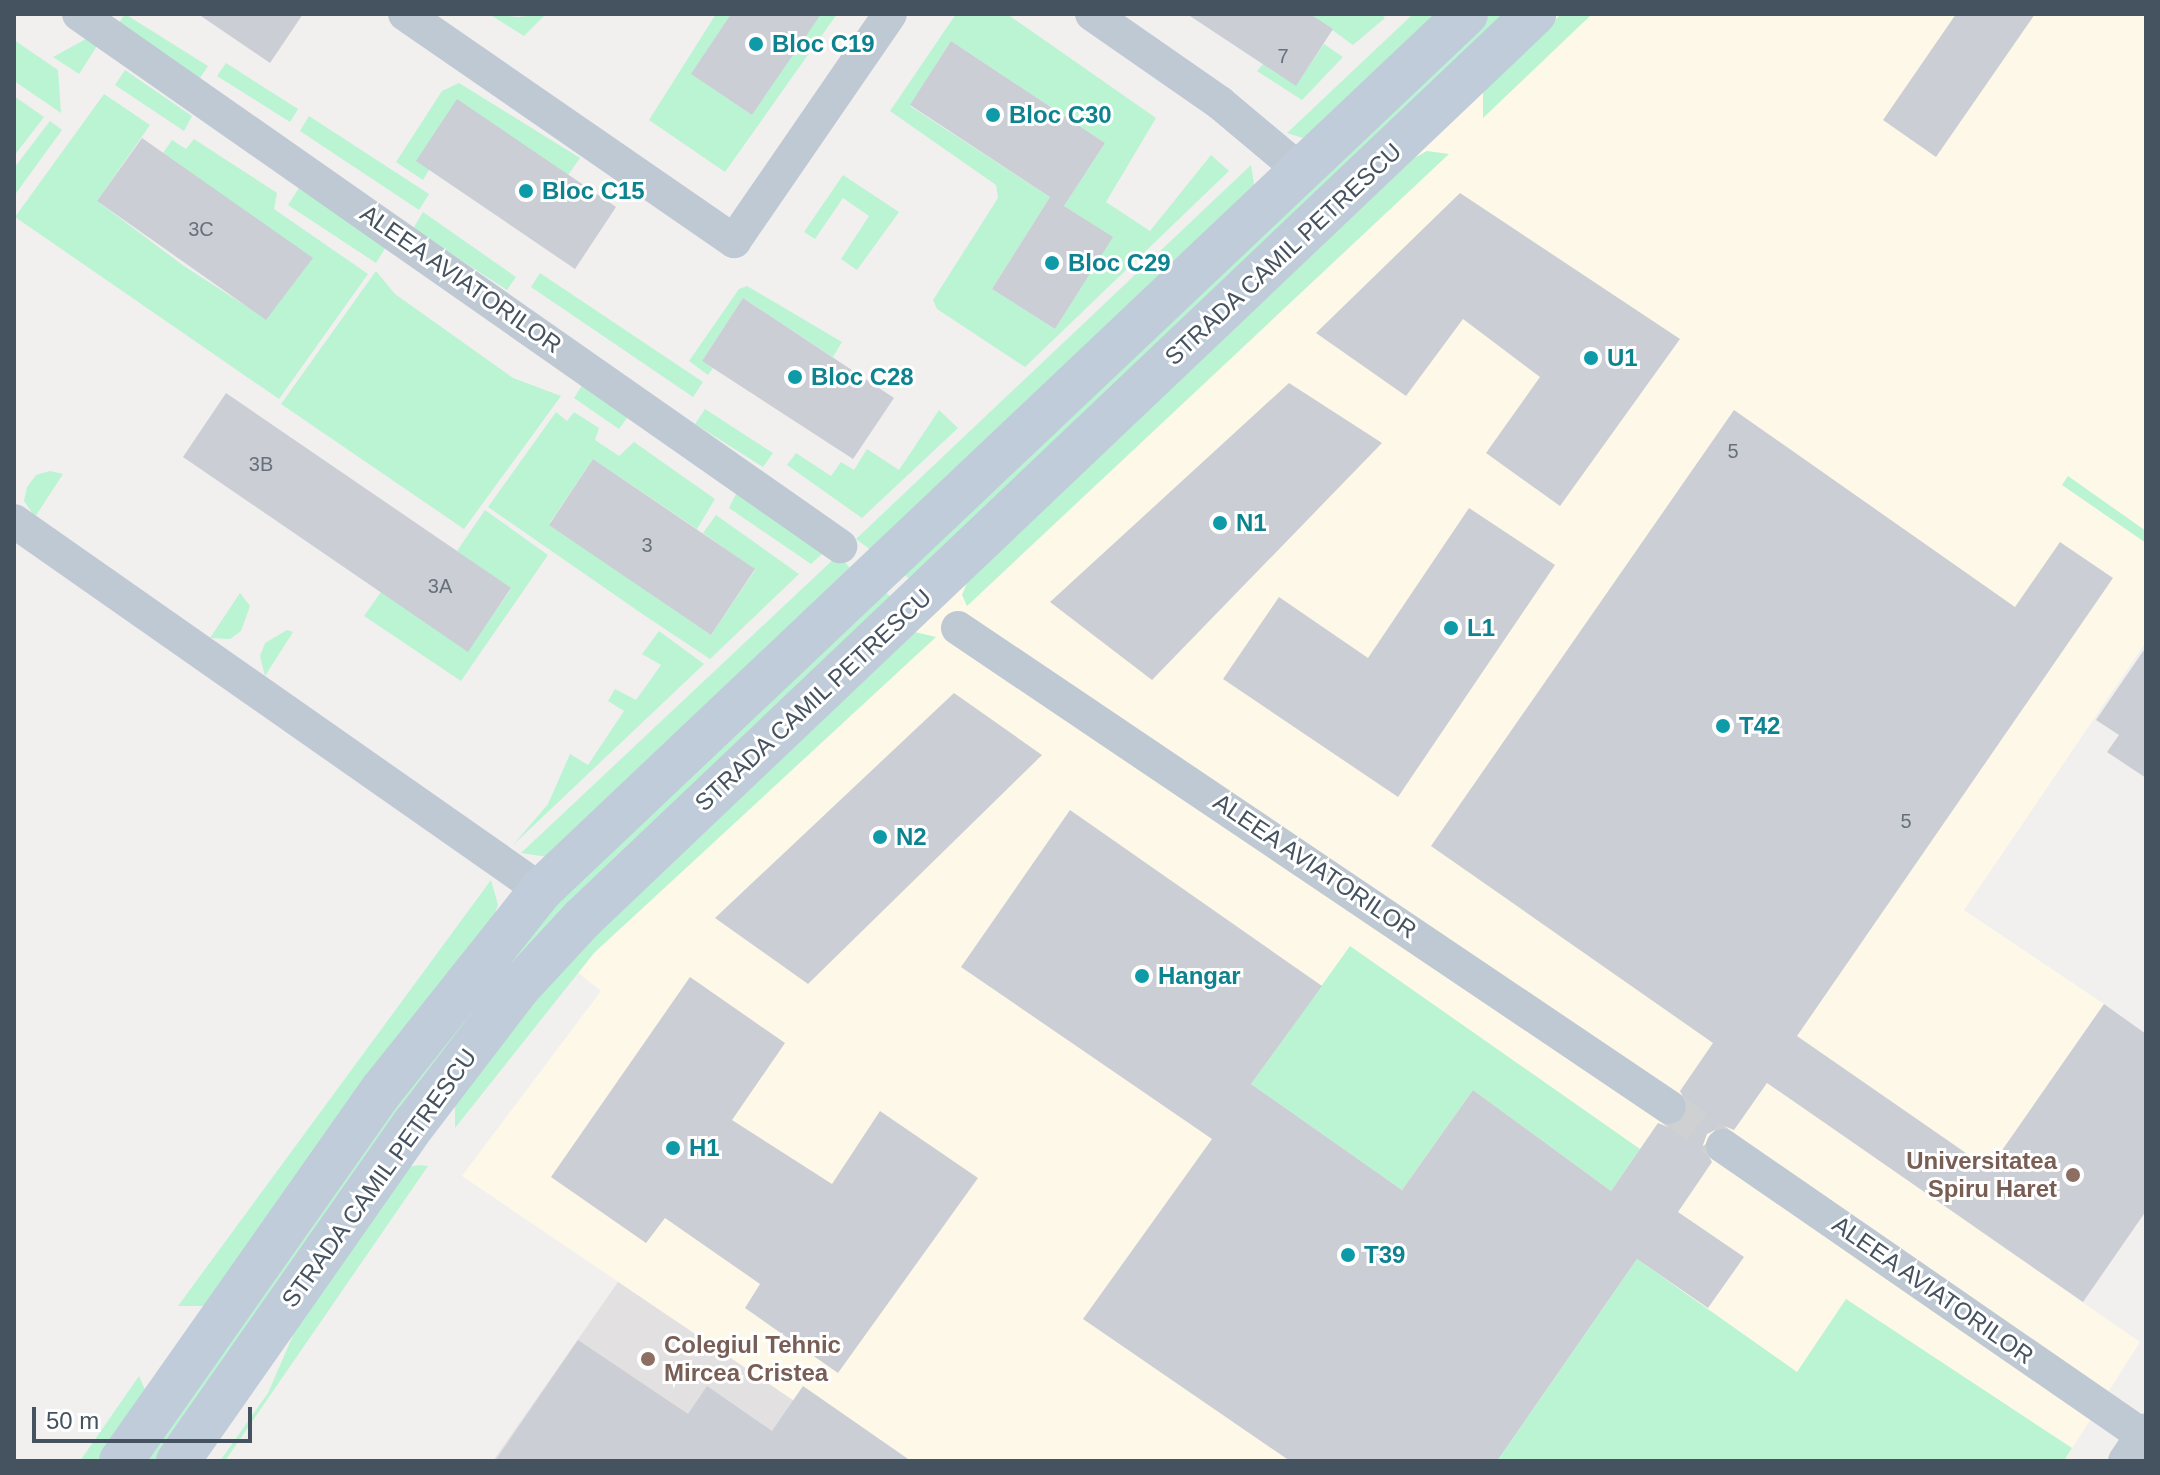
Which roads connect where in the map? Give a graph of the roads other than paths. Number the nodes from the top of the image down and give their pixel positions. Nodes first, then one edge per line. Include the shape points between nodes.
1 (79, 14) edge
2 (405, 14) edge
3 (890, 14) edge
4 (1092, 14) edge
5 (1466, 14) edge
6 (1534, 14) edge
7 (1301, 171) junction
8 (14, 521) edge
9 (840, 546) dead end
10 (958, 628) dead end
11 (541, 890) junction
12 (1669, 1107) tunnel mouth
13 (1723, 1146) tunnel mouth
14 (2138, 1442) edge
15 (121, 1461) edge
16 (178, 1461) edge

1 - 9 street, ALEEA AVIATORILOR
2 - 3 street via 734,241
4 - 7 street via 1220,103
5 - 7 street, STRADA CAMIL PETRESCU
6 - 16 street, STRADA CAMIL PETRESCU via 582,919 519,987 415,1123
7 - 11 street, STRADA CAMIL PETRESCU
8 - 11 street
10 - 12 street, ALEEA AVIATORILOR
11 - 15 street, STRADA CAMIL PETRESCU via 382,1090
13 - 14 street, ALEEA AVIATORILOR

